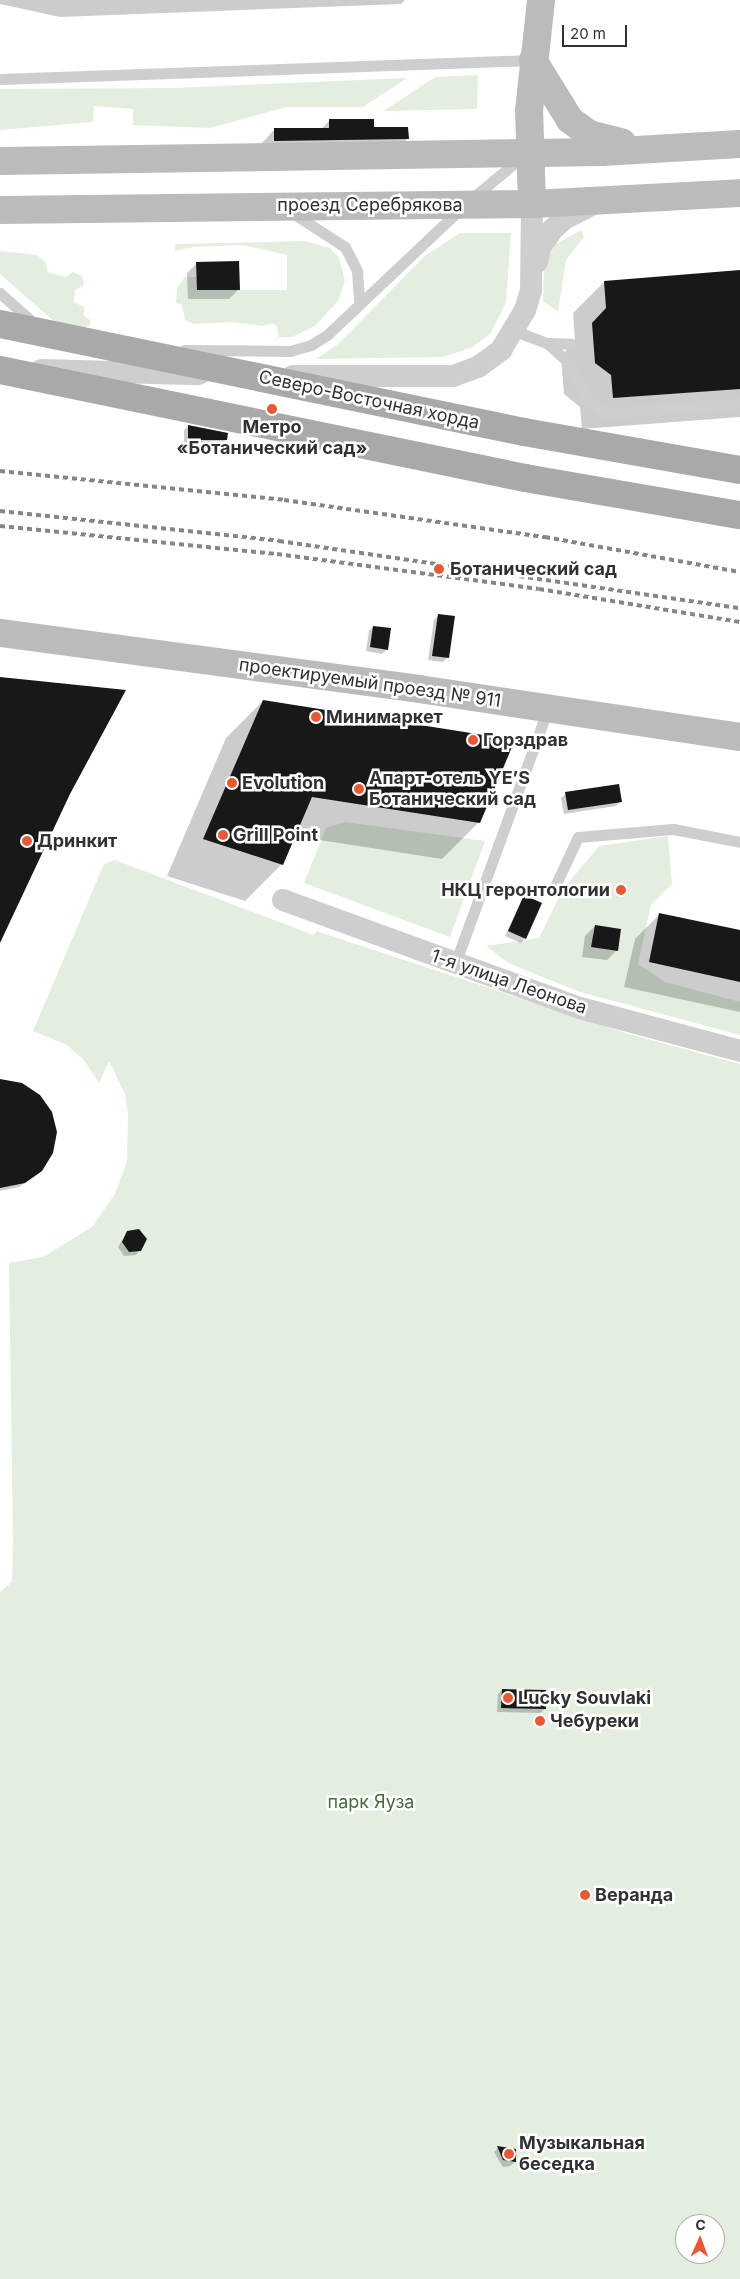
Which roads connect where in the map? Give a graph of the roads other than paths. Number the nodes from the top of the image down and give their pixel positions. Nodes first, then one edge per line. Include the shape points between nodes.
1 (541, 0) edge
2 (533, 60) junction
3 (0, 79) edge
4 (740, 144) edge
5 (662, 148) junction
6 (529, 152) junction
7 (0, 161) edge
8 (740, 193) edge
9 (602, 201) junction
10 (532, 204) junction
11 (464, 205) junction
12 (279, 206) junction
13 (0, 210) edge
14 (531, 290) junction
15 (0, 293) edge
16 (359, 302) junction
17 (0, 324) edge
18 (515, 330) junction
19 (547, 343) junction
20 (571, 344) dead end
21 (0, 370) edge
22 (740, 403) edge
23 (740, 470) edge
24 (740, 515) edge
25 (0, 633) edge
26 (548, 708) junction
27 (740, 737) edge
28 (740, 842) edge
29 (556, 886) dead end
30 (283, 900) dead end
31 (455, 964) junction
32 (740, 1050) edge

1 - 2 main road
2 - 3 lane
2 - 5 main road via 562,109 589,134
2 - 6 main road
4 - 5 main road
5 - 6 main road
6 - 7 main road
6 - 10 main road
6 - 11 lane
8 - 9 main road, проезд Серебрякова
9 - 10 main road, проезд Серебрякова
9 - 14 street via 564,219 553,230 540,248
10 - 11 main road, проезд Серебрякова
10 - 14 street
11 - 12 main road, проезд Серебрякова
11 - 16 lane
12 - 13 main road, проезд Серебрякова
12 - 16 lane via 321,229 345,247 357,271
14 - 18 street
15 - 16 lane via 42,331 64,344 164,350 290,351 311,345 327,335
17 - 23 main road, Северо-Восточная хорда via 524,432
18 - 19 lane
18 - 21 street via 501,350 486,362 452,376
19 - 20 lane
19 - 22 lane via 567,361 588,400 600,410 612,413
21 - 24 main road via 525,478
25 - 26 main road, проектируемый проезд № 911
26 - 27 main road, проектируемый проезд № 911
26 - 31 lane
28 - 29 lane via 672,829 578,837
30 - 31 street, 1-я улица Леонова
31 - 32 street, 1-я улица Леонова via 580,1008

